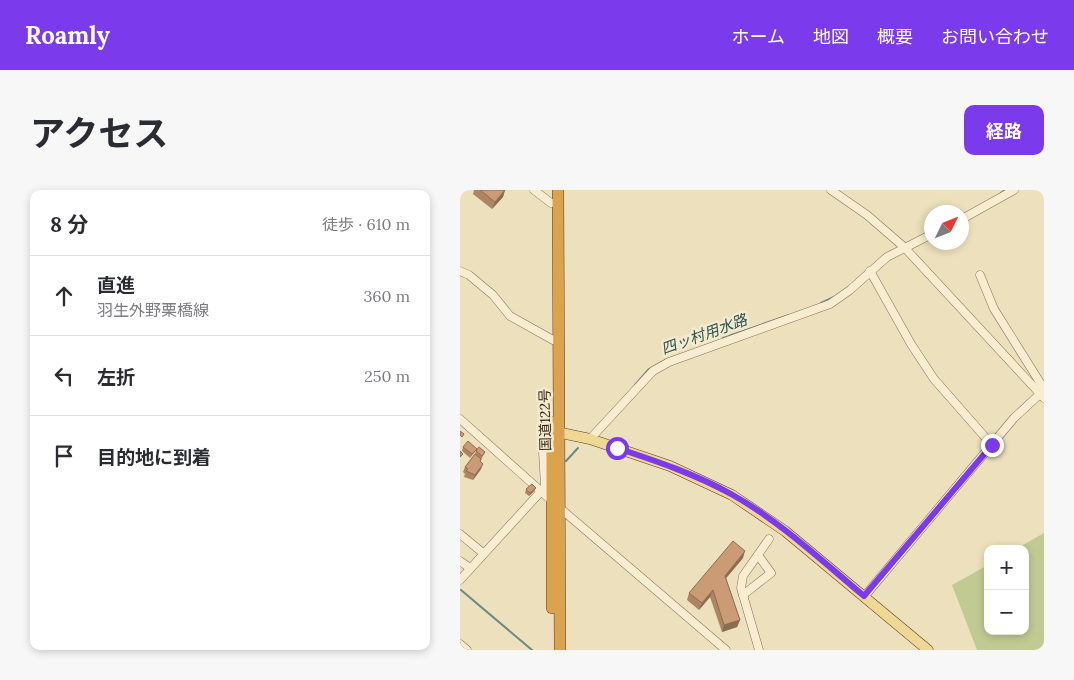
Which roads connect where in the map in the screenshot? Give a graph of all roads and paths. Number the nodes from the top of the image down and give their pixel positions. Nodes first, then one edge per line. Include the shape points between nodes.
1 (534, 190) edge
2 (551, 190) edge
3 (558, 190) edge
4 (831, 190) edge
5 (1014, 190) edge
6 (551, 203) junction
7 (969, 215) edge
8 (924, 238) edge
9 (904, 247) junction
10 (460, 271) edge
11 (870, 271) junction
12 (980, 274) dead end
13 (553, 340) junction
14 (1043, 394) edge
15 (460, 419) edge
16 (556, 432) junction
17 (590, 439) junction
18 (992, 445) junction
19 (540, 491) junction
20 (557, 505) junction
21 (460, 534) edge
22 (769, 538) dead end
23 (483, 554) junction
24 (758, 555) junction
25 (460, 561) edge
26 (470, 568) junction
27 (460, 580) edge
28 (743, 595) junction
29 (864, 596) junction
30 (460, 644) edge
31 (467, 650) edge
32 (552, 650) edge
33 (560, 650) edge
34 (726, 650) edge
35 (759, 650) edge
36 (928, 650) edge

1 - 6 street
2 - 6 highway, 国道122号
3 - 16 highway, 国道122号
4 - 9 street via 868,215
5 - 7 street
6 - 13 highway, 国道122号
8 - 9 street
9 - 11 street
9 - 14 street
10 - 13 street via 494,295 510,316
11 - 17 street via 830,304 669,362 653,371
11 - 18 street via 910,344 934,379
12 - 14 street via 994,309
13 - 16 highway, 国道122号
14 - 18 street via 1014,418
15 - 19 street
16 - 17 main road
16 - 19 street via 542,433 545,487
16 - 20 highway, 国道122号
17 - 29 main road via 670,466 732,495 786,531
18 - 29 street
19 - 20 street
19 - 23 street
20 - 32 highway, 国道122号
20 - 33 highway, 国道122号
20 - 34 street
21 - 23 street
22 - 24 street
23 - 26 street
24 - 28 street via 743,576
24 - 28 street via 771,573
25 - 26 street
26 - 27 street
28 - 35 street
29 - 36 main road
30 - 31 street

